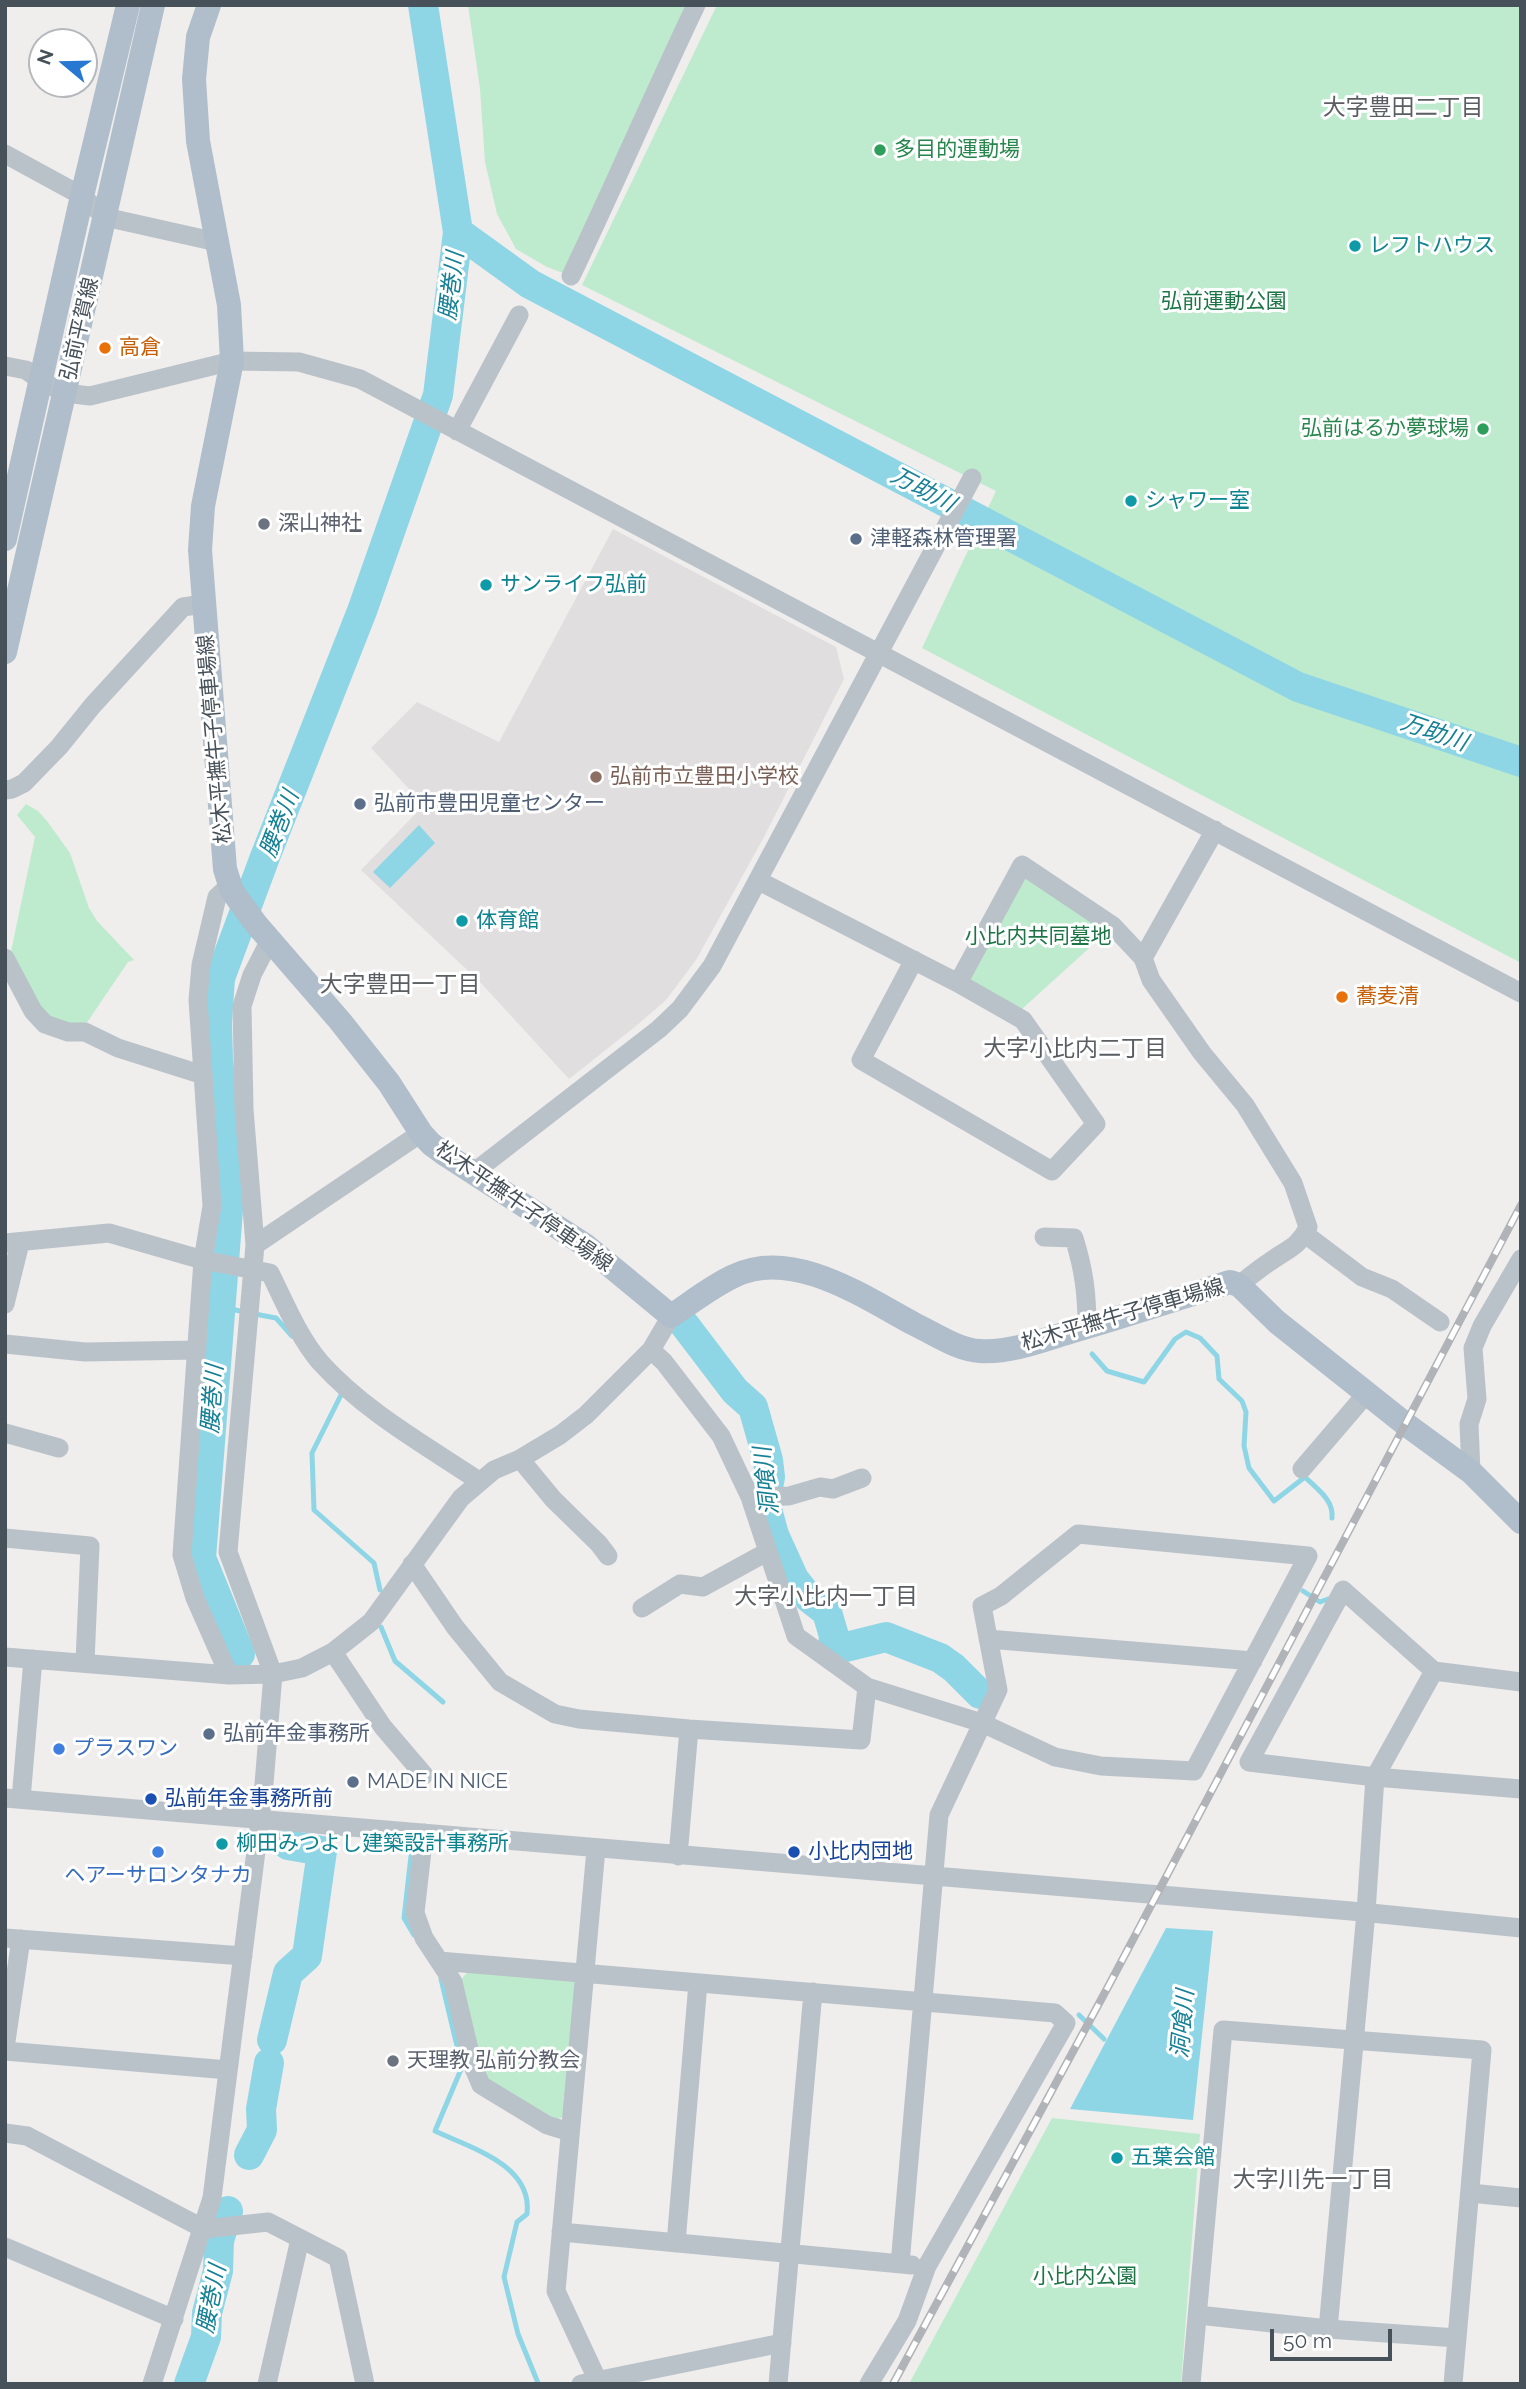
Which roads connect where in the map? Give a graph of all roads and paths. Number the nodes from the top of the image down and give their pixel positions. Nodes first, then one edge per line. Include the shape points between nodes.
1 (128, 5) edge
2 (153, 5) edge
3 (209, 5) edge
4 (696, 5) edge
5 (5, 154) edge
6 (82, 195) junction
7 (105, 217) junction
8 (217, 243) junction
9 (571, 276) dead end
10 (519, 315) dead end
11 (232, 361) junction
12 (5, 366) edge
13 (41, 381) junction
14 (65, 393) junction
15 (452, 428) junction
16 (967, 486) dead end
17 (5, 539) edge
18 (204, 604) junction
19 (5, 652) edge
20 (879, 653) junction
21 (5, 790) edge
22 (1214, 830) junction
23 (759, 881) junction
24 (231, 888) junction
25 (263, 932) junction
26 (5, 958) edge
27 (1143, 958) junction
28 (914, 960) junction
29 (958, 983) junction
30 (1521, 993) edge
31 (203, 1075) junction
32 (421, 1133) junction
33 (473, 1173) junction
34 (1305, 1234) junction
35 (1044, 1237) dead end
36 (13, 1243) edge
37 (255, 1245) junction
38 (1521, 1259) edge
39 (208, 1260) junction
40 (248, 1268) junction
41 (1239, 1285) junction
42 (5, 1304) edge
43 (671, 1316) junction
44 (1440, 1322) dead end
45 (1087, 1327) junction
46 (5, 1344) edge
47 (197, 1350) junction
48 (650, 1350) junction
49 (1367, 1394) junction
50 (5, 1433) edge
51 (59, 1448) dead end
52 (520, 1459) junction
53 (1302, 1469) dead end
54 (1471, 1472) junction
55 (862, 1478) dead end
56 (479, 1481) junction
57 (759, 1497) junction
58 (1518, 1515) edge
59 (5, 1538) edge
60 (767, 1552) junction
61 (608, 1556) dead end
62 (412, 1564) junction
63 (642, 1608) dead end
64 (988, 1639) junction
65 (333, 1652) junction
66 (5, 1657) edge
67 (33, 1659) junction
68 (1253, 1661) junction
69 (85, 1662) junction
70 (1434, 1671) junction
71 (273, 1674) junction
72 (229, 1675) junction
73 (1521, 1682) edge
74 (867, 1687) junction
75 (982, 1723) junction
76 (689, 1729) junction
77 (425, 1775) dead end
78 (1375, 1777) junction
79 (1521, 1789) edge
80 (13, 1799) edge
81 (261, 1818) junction
82 (424, 1833) junction
83 (596, 1849) junction
84 (678, 1856) junction
85 (932, 1875) junction
86 (1366, 1912) junction
87 (1521, 1928) edge
88 (13, 1939) edge
89 (243, 1956) junction
90 (439, 1961) junction
91 (585, 1973) junction
92 (698, 1983) junction
93 (813, 1992) junction
94 (922, 2001) junction
95 (1353, 2040) junction
96 (5, 2049) edge
97 (228, 2070) junction
98 (570, 2132) junction
99 (5, 2133) edge
100 (1470, 2193) junction
101 (1521, 2198) edge
102 (217, 2228) junction
103 (561, 2232) junction
104 (300, 2239) junction
105 (676, 2243) junction
106 (5, 2248) edge
107 (790, 2253) junction
108 (900, 2264) junction
109 (927, 2266) junction
110 (1198, 2315) junction
111 (174, 2319) junction
112 (1328, 2329) junction
113 (1457, 2338) junction
114 (782, 2343) junction
115 (589, 2381) edge
116 (152, 2384) edge
117 (267, 2384) edge
118 (365, 2384) edge
119 (778, 2384) edge
120 (869, 2384) edge
121 (1191, 2384) edge
122 (1453, 2384) edge

1 - 6 main road, 弘前平賀線
2 - 7 main road, 弘前平賀線
3 - 8 main road, 松木平撫牛子停車場線 via 198,37 194,79 198,141
4 - 9 street
5 - 6 street
6 - 7 street
6 - 13 main road, 弘前平賀線
7 - 8 street
7 - 14 main road, 弘前平賀線
8 - 11 main road, 松木平撫牛子停車場線 via 229,305
10 - 15 street
11 - 14 street via 90,396
11 - 15 street via 299,362 360,379
11 - 18 main road, 松木平撫牛子停車場線 via 203,506
12 - 13 street via 26,370
13 - 14 street
13 - 17 main road, 弘前平賀線
14 - 19 main road, 弘前平賀線
15 - 20 street
16 - 20 street
18 - 21 street via 183,607 42,765 24,783
18 - 24 main road, 松木平撫牛子停車場線 via 225,869
20 - 22 street
20 - 23 street
22 - 27 street
22 - 30 street
23 - 28 street
23 - 33 street via 712,966 680,1009
24 - 25 main road, 松木平撫牛子停車場線
24 - 31 street via 217,897 201,965 198,1000
25 - 32 main road, 松木平撫牛子停車場線 via 389,1083
25 - 37 street via 242,1006 244,1109
26 - 31 street via 33,1011 45,1024 85,1032 118,1048
27 - 29 street via 1113,926 1022,865
27 - 34 street via 1151,980 1245,1105 1293,1183 1308,1227
28 - 29 street
28 - 29 street via 861,1060 1052,1171 1096,1124 1023,1020
31 - 39 street via 212,1206
32 - 33 main road, 松木平撫牛子停車場線
32 - 37 street
33 - 43 main road, 松木平撫牛子停車場線 via 585,1245
34 - 41 street via 1295,1247
34 - 44 street via 1362,1277 1392,1289
35 - 45 street via 1074,1238 1087,1289
36 - 39 street via 109,1233
36 - 42 street
37 - 40 street
38 - 54 street via 1473,1348 1477,1399 1469,1424
39 - 40 street
39 - 47 street
40 - 56 street via 270,1273 297,1328 320,1361 370,1407
40 - 71 street via 228,1552
41 - 45 main road, 松木平撫牛子停車場線 via 1230,1282
41 - 49 main road, 松木平撫牛子停車場線 via 1277,1322
43 - 45 main road, 松木平撫牛子停車場線 via 734,1275 781,1266 846,1288 930,1332 978,1351 1037,1342
43 - 48 street
46 - 47 street via 85,1352
47 - 72 street via 181,1555
48 - 52 street via 586,1415
48 - 57 street via 720,1436
49 - 53 street
49 - 54 main road, 松木平撫牛子停車場線
50 - 51 street
52 - 56 street
52 - 61 street
54 - 58 main road, 松木平撫牛子停車場線
55 - 57 street via 833,1489
56 - 62 street
57 - 60 street
59 - 69 street via 90,1546
60 - 63 street via 703,1587 680,1584
60 - 74 street via 796,1636
62 - 65 street via 371,1622
62 - 76 street via 500,1682 555,1714
64 - 68 street
64 - 68 street via 982,1606 1078,1534 1308,1556
64 - 75 street via 998,1690
65 - 71 street via 302,1668
65 - 77 street via 383,1727
66 - 67 street
67 - 69 street
67 - 80 street
68 - 75 street via 1194,1771 1101,1766 1055,1757
69 - 72 street
70 - 73 street
70 - 78 street
70 - 78 street via 1343,1590 1250,1762
71 - 72 street
71 - 81 street
74 - 75 street
74 - 76 street via 861,1740
75 - 85 street via 939,1815
76 - 84 street
78 - 79 street
78 - 86 street
80 - 81 street
81 - 82 street
81 - 89 street
82 - 83 street
82 - 90 street via 415,1913
83 - 84 street
83 - 91 street
84 - 85 street
85 - 86 street
85 - 94 street
86 - 87 street
86 - 95 street
88 - 89 street
88 - 96 street
89 - 97 street
90 - 91 street
90 - 98 street via 453,1982 481,2085 547,2125
91 - 92 street
91 - 98 street
92 - 93 street
92 - 105 street
93 - 94 street
93 - 107 street
94 - 108 street
94 - 109 street via 1055,2013 1066,2023
95 - 100 street via 1482,2050
95 - 110 street via 1223,2030
95 - 112 street
96 - 97 street
97 - 102 street via 212,2198
98 - 103 street
99 - 102 street via 27,2136
100 - 101 street
100 - 113 street
102 - 104 street via 268,2222
102 - 111 street
103 - 105 street
103 - 115 street via 556,2291
104 - 117 street
104 - 118 street via 338,2258
105 - 107 street
106 - 111 street
107 - 108 street
107 - 114 street
108 - 109 street
109 - 120 street via 907,2321
110 - 112 street
110 - 121 street
111 - 116 street
112 - 113 street
113 - 122 street
114 - 115 street
114 - 119 street

